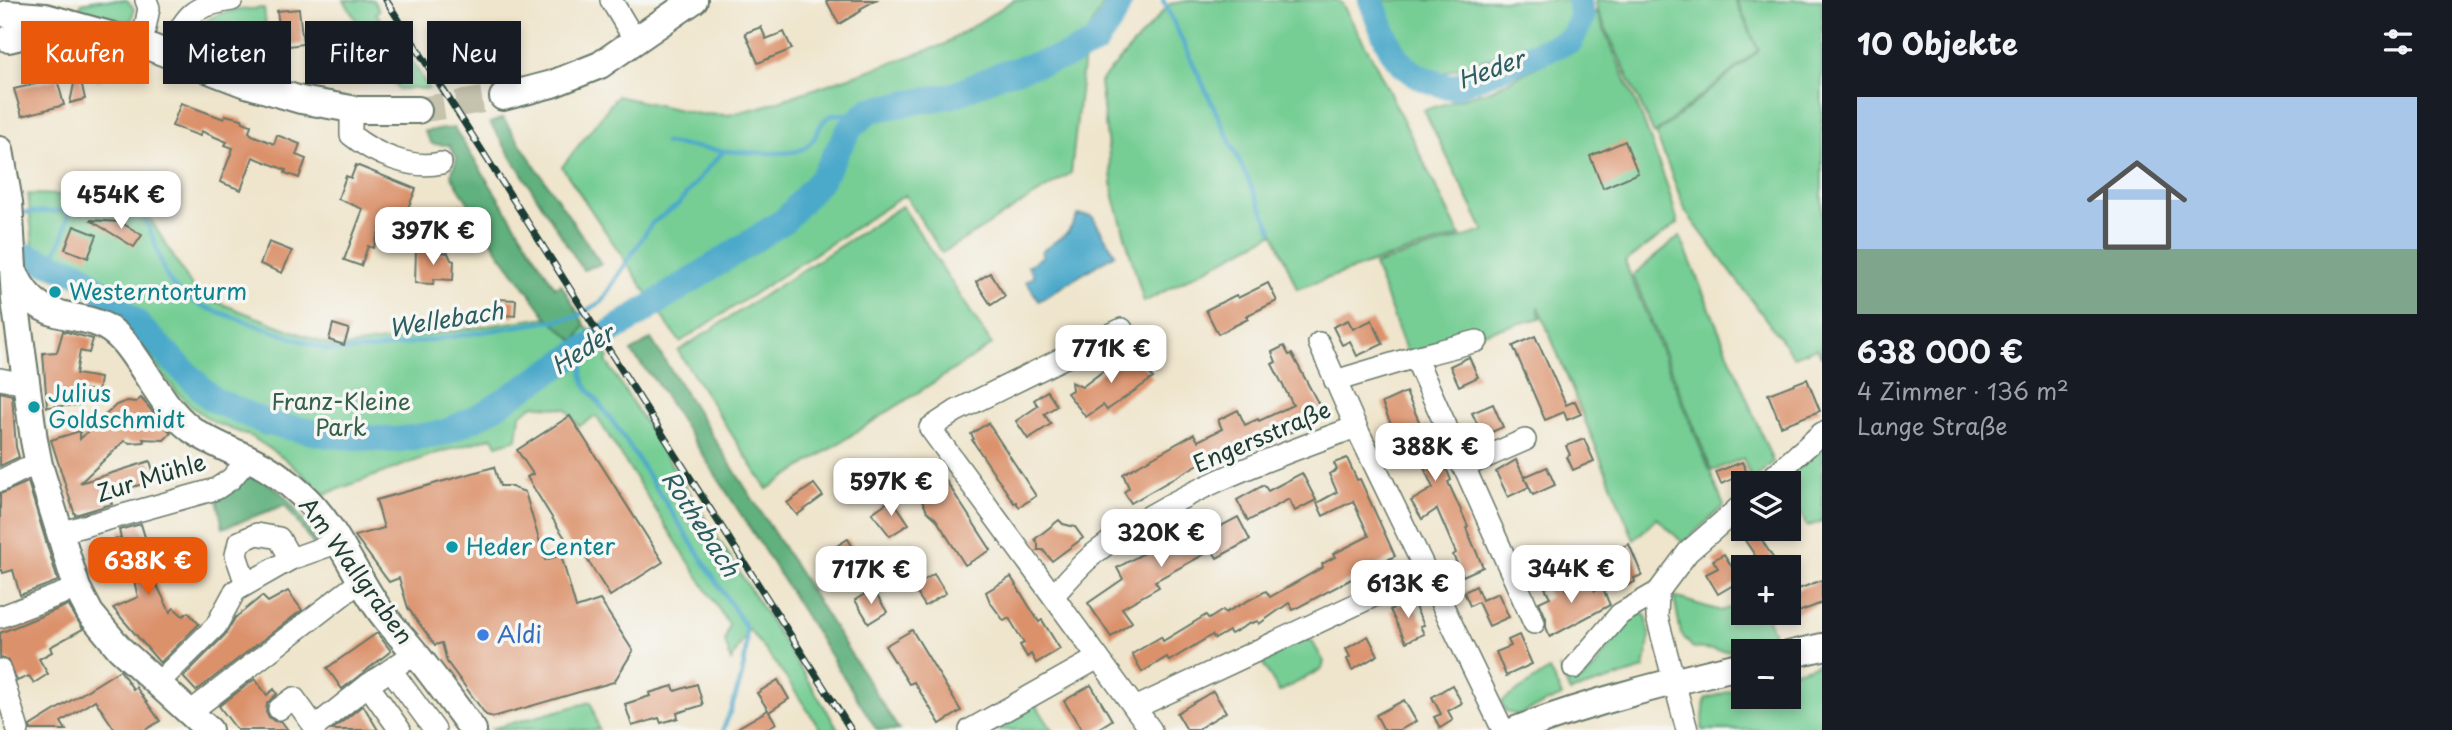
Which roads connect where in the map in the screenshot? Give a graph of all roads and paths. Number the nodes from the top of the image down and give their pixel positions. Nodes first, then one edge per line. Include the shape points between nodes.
1 (146, 0) edge
2 (232, 0) edge
3 (611, 0) edge
4 (694, 0) edge
5 (29, 21) edge
6 (57, 21) edge
7 (146, 21) edge
8 (185, 21) edge
9 (636, 42) junction
10 (246, 84) edge
11 (503, 97) tunnel mouth
12 (351, 109) junction
13 (418, 110) tunnel mouth
14 (0, 150) edge
15 (441, 163) dead end
16 (12, 241) junction
17 (58, 315) junction
18 (1122, 329) dead end
19 (20, 332) junction
20 (1477, 341) dead end
21 (1319, 343) dead end
22 (1415, 357) junction
23 (13, 380) edge
24 (1335, 381) junction
25 (1356, 426) junction
26 (1822, 433) edge
27 (1525, 440) dead end
28 (249, 458) junction
29 (39, 465) junction
30 (1463, 467) junction
31 (1779, 471) edge
32 (0, 481) edge
33 (1731, 514) edge
34 (60, 533) junction
35 (339, 542) junction
36 (290, 559) junction
37 (1425, 572) junction
38 (362, 580) junction
39 (246, 584) junction
40 (77, 587) junction
41 (1658, 592) junction
42 (1054, 595) junction
43 (0, 617) edge
44 (1534, 623) dead end
45 (1822, 647) edge
46 (1801, 652) edge
47 (415, 653) junction
48 (1098, 658) junction
49 (1574, 668) dead end
50 (1731, 668) edge
51 (0, 670) edge
52 (391, 670) junction
53 (1675, 681) junction
54 (157, 684) junction
55 (368, 685) junction
56 (1135, 708) junction
57 (279, 709) dead end
58 (189, 713) junction
59 (313, 728) edge
60 (18, 730) edge
61 (209, 730) edge
62 (400, 730) edge
63 (435, 730) edge
64 (473, 730) edge
65 (970, 730) edge
66 (1151, 730) edge
67 (1503, 730) edge
68 (1516, 730) edge
69 (1687, 730) edge

1 - 7 street
2 - 8 street via 197,8
3 - 9 street
4 - 9 main road
5 - 6 main road via 45,17
9 - 11 main road via 600,65
10 - 12 main road
12 - 13 main road
12 - 15 street via 351,135 365,146 425,166
14 - 16 main road
16 - 17 main road, Am Wallgraben via 29,298
16 - 19 main road
17 - 19 street
17 - 28 main road, Am Wallgraben via 110,330 182,421 205,439
18 - 42 street via 930,428
19 - 23 main road
20 - 22 street
21 - 24 street
22 - 24 street
22 - 30 street
23 - 29 main road
24 - 25 street
25 - 37 street
25 - 42 street, Engersstraße via 1248,466 1149,516 1094,554
26 - 31 street
27 - 30 street
28 - 34 street, Zur Mühle via 216,489
28 - 35 main road, Am Wallgraben via 299,492
29 - 32 street
29 - 34 main road
30 - 44 street
33 - 41 street via 1688,552
34 - 40 main road
35 - 36 street
35 - 38 main road, Am Wallgraben
36 - 39 street
36 - 39 street via 279,538 257,534 239,542 236,555
37 - 56 street
37 - 67 street
38 - 47 main road, Am Wallgraben via 378,608
38 - 58 street
39 - 54 street via 235,591 216,626
40 - 43 street
40 - 54 main road via 90,613
41 - 49 street via 1620,614
41 - 53 street via 1657,617
42 - 48 street
45 - 46 main road
47 - 52 street
47 - 64 main road, Am Wallgraben
48 - 56 street
48 - 65 street
50 - 53 main road
51 - 60 street
52 - 55 street
52 - 63 street
53 - 68 main road via 1573,708
53 - 69 street
54 - 58 main road
55 - 59 street
55 - 62 street
56 - 66 street
57 - 59 street via 294,698
58 - 61 main road

